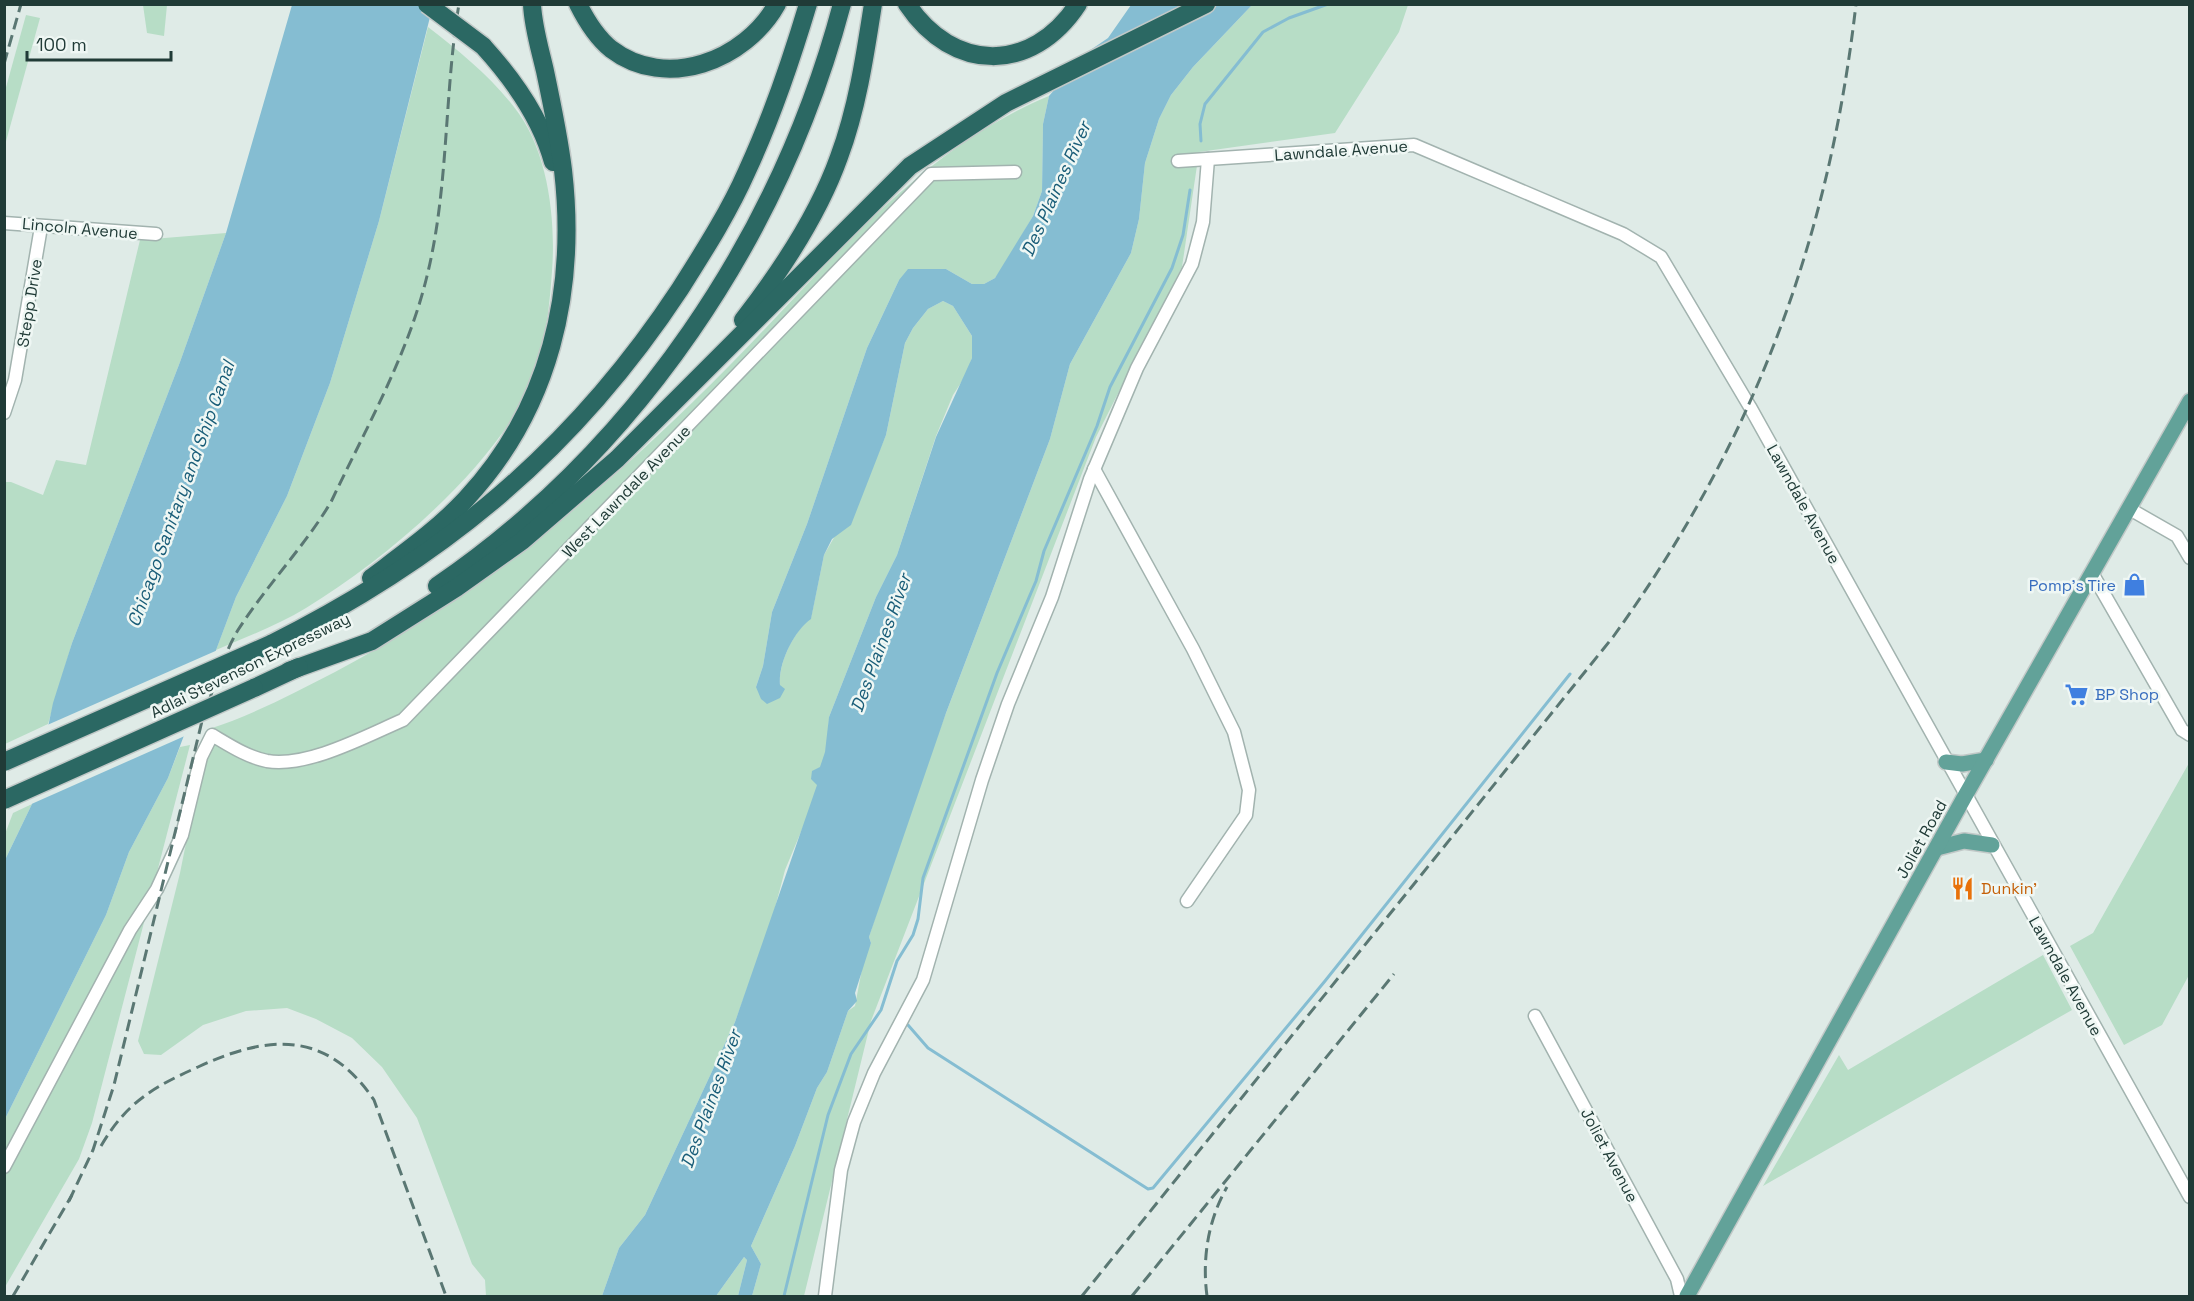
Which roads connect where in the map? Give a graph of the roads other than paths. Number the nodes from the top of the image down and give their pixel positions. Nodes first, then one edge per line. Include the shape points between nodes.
1 (428, 4) edge
2 (532, 4) edge
3 (578, 4) edge
4 (777, 4) edge
5 (808, 4) edge
6 (842, 4) edge
7 (873, 4) edge
8 (907, 4) edge
9 (1078, 4) edge
10 (1206, 4) edge
11 (1208, 159) junction
12 (1178, 161) dead end
13 (1015, 172) dead end
14 (4, 223) edge
15 (41, 227) junction
16 (156, 234) dead end
17 (565, 244) junction
18 (702, 373) junction
19 (2190, 401) edge
20 (4, 413) edge
21 (1094, 469) junction
22 (2128, 508) junction
23 (2190, 558) edge
24 (2092, 573) junction
25 (311, 624) junction
26 (289, 671) junction
27 (2190, 735) edge
28 (1986, 760) junction
29 (4, 762) edge
30 (1946, 762) junction
31 (1965, 796) junction
32 (4, 800) edge
33 (1992, 845) junction
34 (1936, 848) junction
35 (1187, 901) dead end
36 (1535, 1016) dead end
37 (4, 1167) edge
38 (2190, 1197) edge
39 (825, 1296) edge
40 (1681, 1296) edge
41 (1687, 1296) edge

1 - 17 highway, bridge via 483,46 511,79 541,129 560,188
2 - 17 highway via 563,170
3 - 4 highway via 588,24 610,48 637,64 669,70 713,62 745,44 768,21
5 - 25 highway, Adlai Stevenson Expressway via 780,90 747,172 701,256 618,375 579,421 502,495 390,578
6 - 26 highway, Adlai Stevenson Expressway via 799,135 752,234 670,363 631,412 550,495 466,565 382,622
7 - 18 highway via 864,63 834,168 809,223
8 - 9 highway via 932,35 950,46 995,58 1020,53 1043,42 1066,22
10 - 18 highway via 1006,103 910,166
11 - 12 street, Lawndale Avenue
11 - 21 street via 1203,222 1192,264 1137,368
11 - 30 street, Lawndale Avenue via 1414,145 1623,234 1661,257 1750,406
13 - 37 street, West Lawndale Avenue via 931,174 402,720 348,744 281,762 253,757 212,735 201,757 182,835 157,888 130,930
14 - 15 street, Lincoln Avenue
15 - 16 street, Lincoln Avenue
15 - 20 street, Stepp Drive via 15,380
17 - 25 highway via 556,332 540,387 495,466 465,500 420,540
18 - 26 highway via 574,498 522,541 372,641
19 - 22 main road, Joliet Road
21 - 35 street via 1234,732 1249,790 1246,815
21 - 39 street via 1052,597 982,780 923,980 874,1073 854,1122 841,1170
22 - 23 street via 2177,536
22 - 24 main road, Joliet Road
24 - 27 street via 2182,730
24 - 28 main road, Joliet Road
25 - 29 highway, Adlai Stevenson Expressway, bridge
26 - 32 highway, Adlai Stevenson Expressway, bridge
28 - 30 main road
28 - 31 main road, Joliet Road
30 - 31 street, Lawndale Avenue
31 - 33 street, Lawndale Avenue
31 - 34 main road, Joliet Road
33 - 34 main road via 1964,841
33 - 38 street, Lawndale Avenue
34 - 41 main road, Joliet Road
36 - 40 street, Joliet Avenue via 1677,1279

